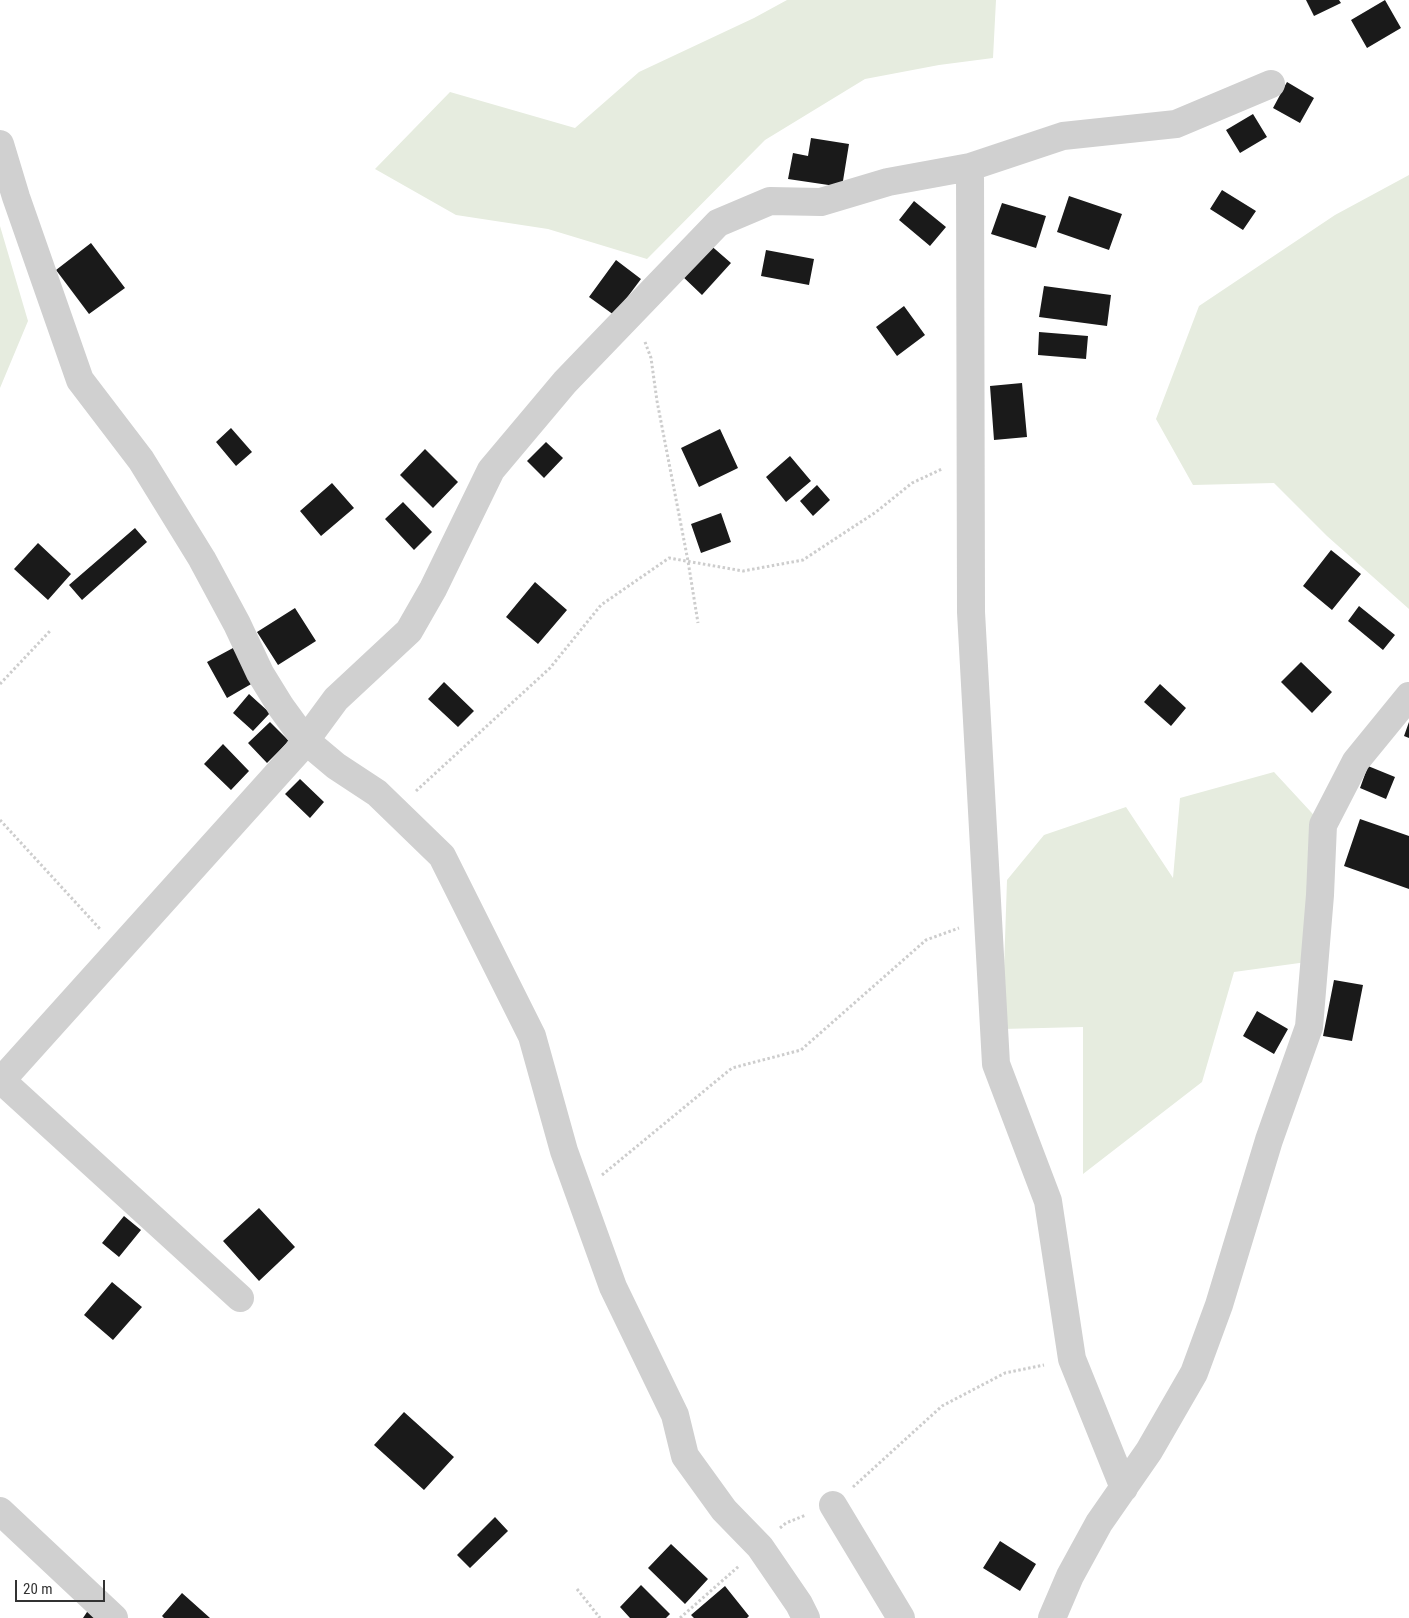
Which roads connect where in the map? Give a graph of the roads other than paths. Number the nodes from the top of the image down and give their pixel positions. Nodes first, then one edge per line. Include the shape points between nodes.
1 (1271, 84) dead end
2 (0, 144) edge
3 (970, 167) junction
4 (1409, 696) edge
5 (305, 740) junction
6 (1, 1081) edge
7 (240, 1298) dead end
8 (1124, 1488) junction
9 (833, 1505) road end
10 (0, 1511) edge
11 (114, 1618) edge
12 (806, 1618) edge
13 (901, 1618) edge
14 (1052, 1618) edge

1 - 3 street via 1176,124 1063,136
2 - 5 street via 80,380 141,460 202,559 260,673
3 - 5 street via 888,182 821,202 770,201 718,223 565,382 491,470 433,589 409,630 336,699
3 - 8 street via 971,612 996,1064 1048,1201 1072,1359
4 - 8 street via 1356,761 1323,825 1310,1027 1269,1140 1219,1305 1194,1373
5 - 6 street
5 - 12 street via 336,766 377,793 442,856 532,1036 564,1151 613,1287 675,1415 685,1456 724,1510 760,1547
6 - 7 street
8 - 14 street via 1070,1576
9 - 13 street
10 - 11 street

